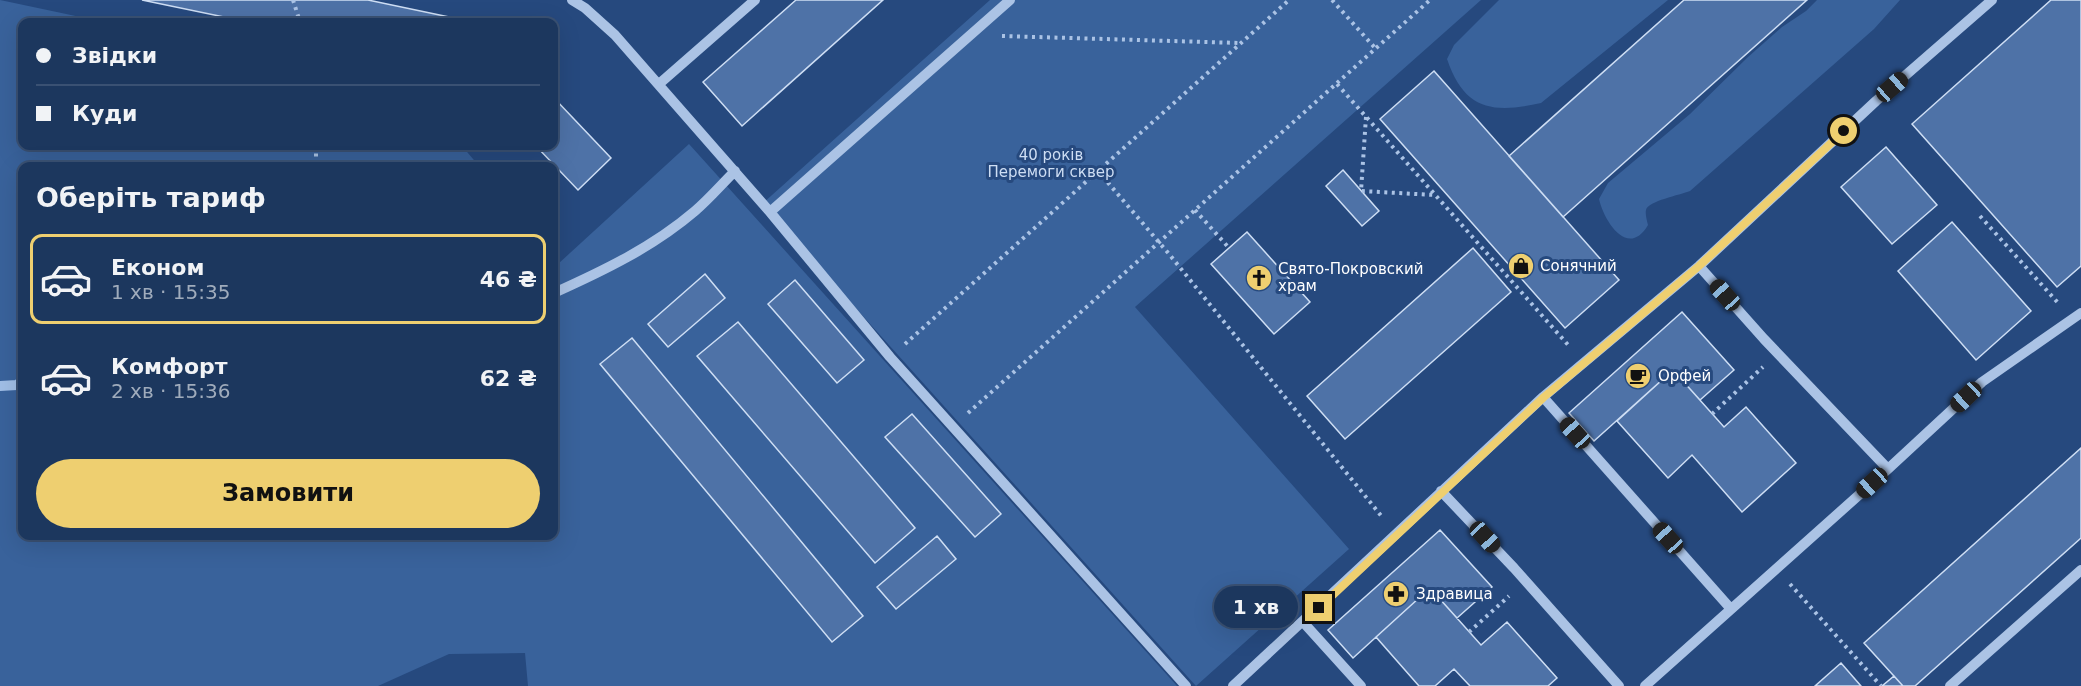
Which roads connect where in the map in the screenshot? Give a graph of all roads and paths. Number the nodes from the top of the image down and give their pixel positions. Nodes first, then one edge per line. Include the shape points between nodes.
1 (293, 0) edge
2 (572, 0) edge
3 (1010, 0) edge
4 (1289, 0) edge
5 (1332, 0) edge
6 (1430, 0) edge
7 (1992, 0) edge
8 (752, 1) edge
9 (299, 18) edge
10 (972, 35) junction
11 (1241, 43) junction
12 (1376, 49) junction
13 (659, 84) junction
14 (1337, 84) junction
15 (1366, 116) junction
16 (735, 171) junction
17 (1098, 171) junction
18 (1436, 196) junction
19 (1195, 210) junction
20 (770, 212) junction
21 (1980, 216) dead end
22 (1159, 242) junction
23 (1229, 248) dead end
24 (1699, 266) junction
25 (558, 290) edge
26 (2077, 317) edge
27 (1779, 352) junction
28 (890, 357) junction
29 (1584, 363) junction
30 (1544, 397) junction
31 (1712, 414) dead end
32 (963, 418) dead end
33 (1888, 469) junction
34 (1442, 491) junction
35 (1397, 536) junction
36 (1776, 568) junction
37 (2081, 570) edge
38 (1526, 581) junction
39 (1731, 609) junction
40 (1304, 622) junction
41 (1469, 632) dead end
42 (1186, 686) edge
43 (1233, 686) edge
44 (1361, 686) edge
45 (1619, 686) edge
46 (1645, 686) edge
47 (1881, 686) edge
48 (1950, 686) edge

1 - 9 path
2 - 13 lane via 615,35
3 - 10 lane
4 - 11 path
5 - 12 path
6 - 12 path
7 - 24 lane via 1876,101
8 - 13 lane
10 - 11 path
10 - 20 lane
11 - 17 path
12 - 14 path
13 - 16 lane
14 - 15 path
14 - 19 path
15 - 18 path
15 - 18 path via 1361,191
16 - 20 lane
16 - 25 lane via 694,211 655,240 611,267
17 - 22 path
17 - 28 path
18 - 29 path
19 - 22 path
19 - 23 path
20 - 28 lane
21 - 26 path
22 - 32 path
22 - 35 path
24 - 27 lane
24 - 29 lane
26 - 33 lane via 1982,382
27 - 31 path
27 - 33 lane
28 - 42 lane
29 - 30 lane
30 - 34 lane
30 - 39 lane
33 - 36 lane
34 - 35 lane
34 - 38 lane
35 - 40 lane
36 - 39 lane
36 - 47 path
37 - 48 lane
38 - 41 path
38 - 45 lane
39 - 46 lane
40 - 43 lane
40 - 44 lane

